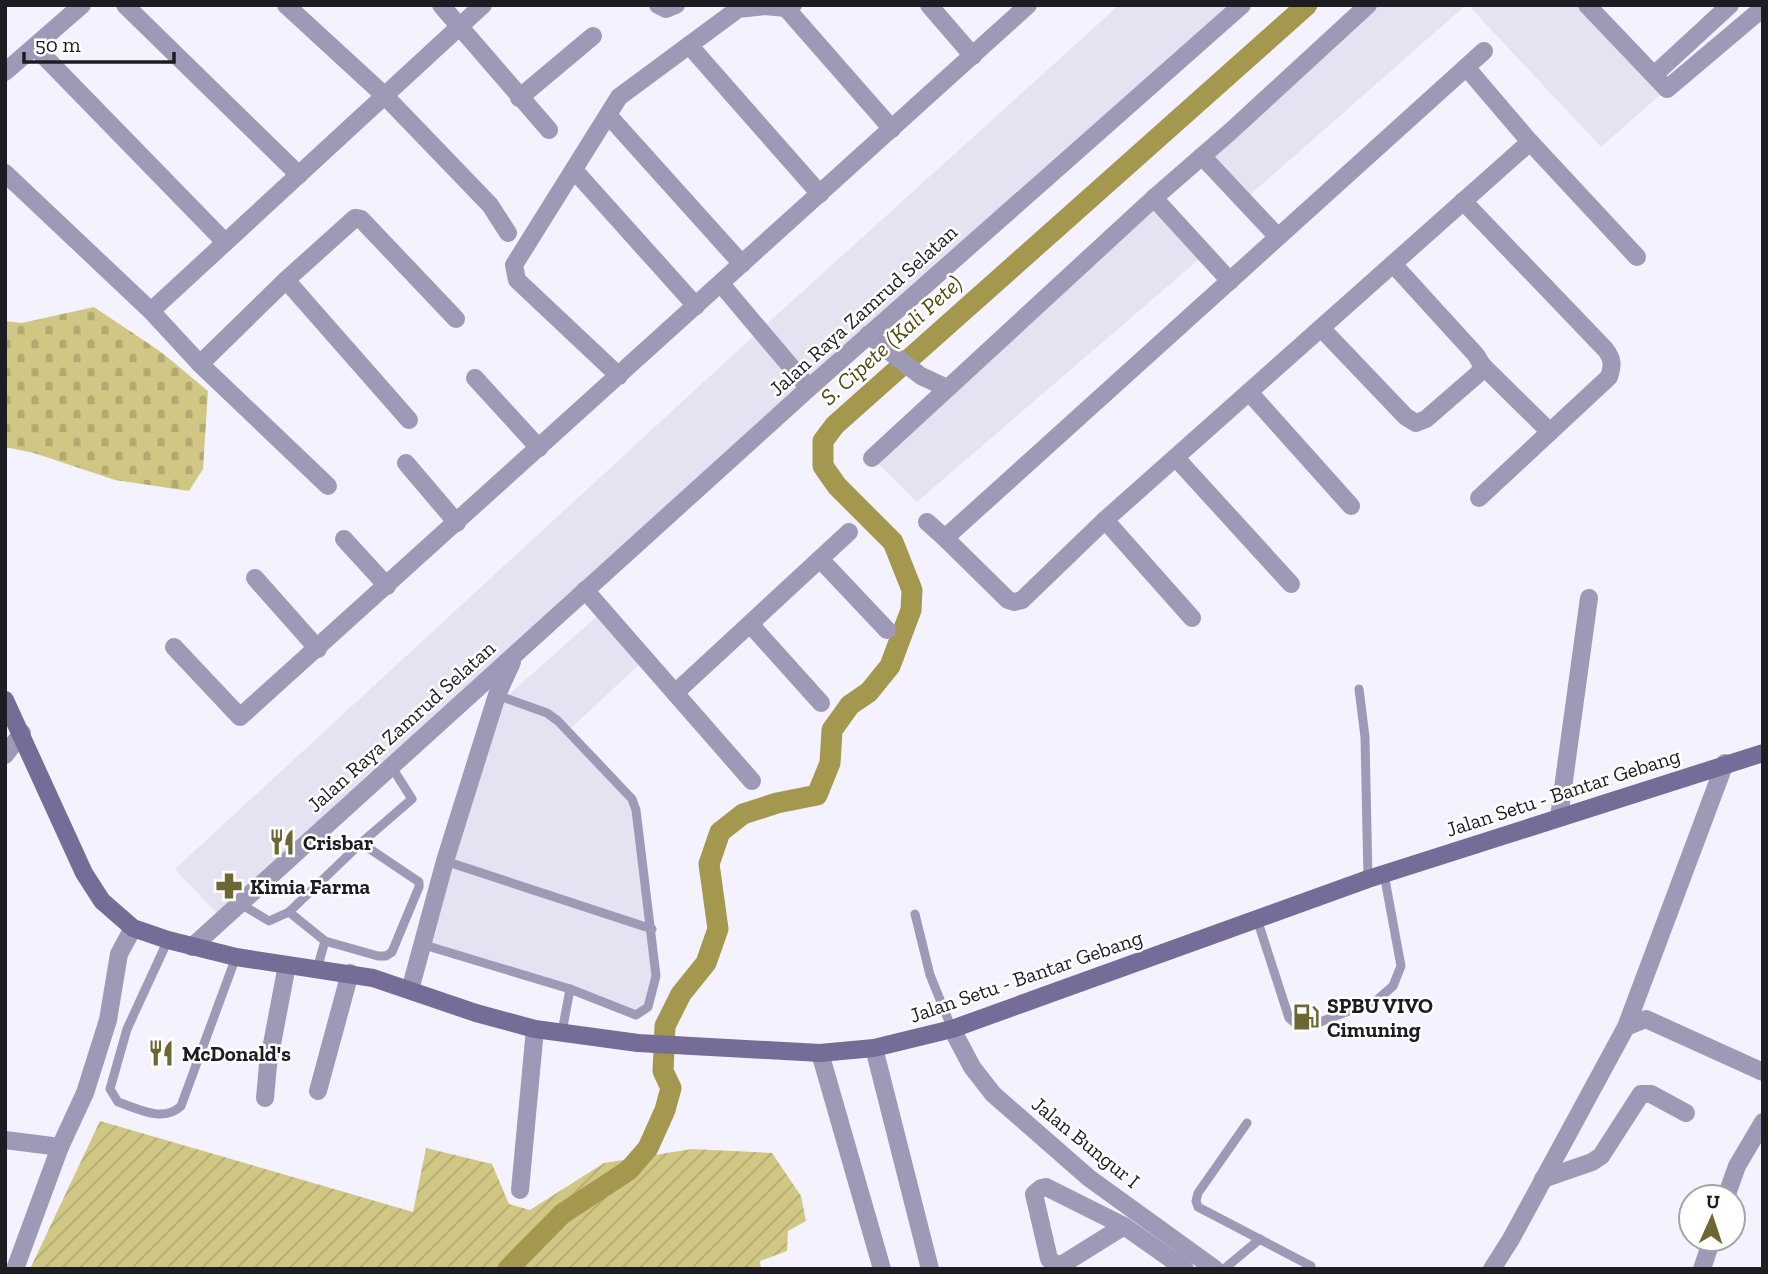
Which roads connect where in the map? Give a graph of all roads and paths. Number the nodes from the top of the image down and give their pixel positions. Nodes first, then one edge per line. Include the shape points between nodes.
1 (82, 5) edge
2 (125, 5) edge
3 (286, 5) edge
4 (441, 5) edge
5 (483, 5) edge
6 (658, 5) edge
7 (676, 5) edge
8 (929, 5) edge
9 (1028, 5) edge
10 (1242, 5) edge
11 (1368, 5) edge
12 (1587, 5) edge
13 (1730, 5) edge
14 (789, 6) edge
15 (1763, 8) edge
16 (460, 27) junction
17 (593, 36) dead end
18 (689, 45) junction
19 (35, 47) junction
20 (1484, 51) dead end
21 (973, 55) junction
22 (1466, 67) junction
23 (5, 72) edge
24 (1654, 75) junction
25 (385, 96) junction
26 (519, 98) junction
27 (608, 115) junction
28 (892, 128) junction
29 (549, 130) dead end
30 (1530, 142) junction
31 (1202, 156) junction
32 (573, 170) junction
33 (5, 173) edge
34 (299, 175) junction
35 (820, 194) junction
36 (1154, 198) junction
37 (1463, 201) junction
38 (508, 233) dead end
39 (1278, 237) junction
40 (225, 242) junction
41 (1637, 257) dead end
42 (742, 264) junction
43 (1393, 264) junction
44 (286, 281) junction
45 (1230, 281) junction
46 (720, 284) junction
47 (696, 306) junction
48 (151, 310) junction
49 (456, 318) dead end
50 (1321, 328) junction
51 (868, 335) junction
52 (200, 364) junction
53 (1482, 365) junction
54 (619, 376) junction
55 (475, 378) dead end
56 (809, 388) junction
57 (947, 388) junction
58 (1249, 392) junction
59 (410, 420) dead end
60 (1550, 432) junction
61 (539, 448) junction
62 (872, 458) dead end
63 (1175, 458) junction
64 (406, 463) dead end
65 (328, 486) dead end
66 (1479, 498) dead end
67 (1351, 506) dead end
68 (1105, 520) junction
69 (927, 522) dead end
70 (457, 523) junction
71 (849, 532) dead end
72 (945, 538) junction
73 (345, 539) dead end
74 (820, 559) junction
75 (255, 578) dead end
76 (1291, 584) dead end
77 (387, 586) junction
78 (585, 590) junction
79 (1590, 598) dead end
80 (1192, 618) dead end
81 (750, 624) junction
82 (887, 630) dead end
83 (174, 647) dead end
84 (317, 649) junction
85 (516, 652) junction
86 (1359, 689) dead end
87 (675, 693) junction
88 (497, 695) junction
89 (5, 700) edge
90 (821, 704) dead end
91 (22, 733) junction
92 (1763, 753) edge
93 (5, 755) edge
94 (1725, 763) junction
95 (391, 766) junction
96 (751, 781) dead end
97 (1559, 817) junction
98 (361, 843) junction
99 (445, 861) junction
100 (1376, 876) junction
101 (239, 903) junction
102 (289, 912) junction
103 (915, 914) dead end
104 (1258, 919) junction
105 (133, 928) junction
106 (652, 929) junction
107 (168, 940) junction
108 (325, 941) junction
109 (421, 944) junction
110 (192, 947) junction
111 (236, 957) junction
112 (287, 965) junction
113 (317, 969) junction
114 (350, 974) junction
115 (570, 989) junction
116 (411, 990) junction
117 (1626, 1027) junction
118 (535, 1029) junction
119 (952, 1029) junction
120 (562, 1032) junction
121 (874, 1048) junction
122 (820, 1053) junction
123 (1763, 1072) edge
124 (318, 1091) dead end
125 (265, 1098) dead end
126 (1686, 1113) dead end
127 (1763, 1122) edge
128 (1247, 1123) dead end
129 (5, 1140) edge
130 (60, 1147) junction
131 (1543, 1179) junction
132 (1731, 1183) edge
133 (520, 1190) dead end
134 (1124, 1226) junction
135 (1260, 1239) junction
136 (1311, 1266) dead end
137 (15, 1269) edge
138 (881, 1269) edge
139 (930, 1269) edge
140 (1185, 1269) edge
141 (1215, 1269) edge
142 (1224, 1269) edge
143 (1492, 1269) edge

1 - 19 street
2 - 34 street
3 - 25 street
4 - 16 street
5 - 16 street
6 - 7 street via 666,9
8 - 21 street
9 - 21 street
10 - 51 street, Jalan Raya Zamrud Selatan
11 - 31 street
12 - 24 street
13 - 24 street
14 - 18 street via 738,9
14 - 28 street
15 - 24 street via 1667,89
16 - 25 street
16 - 26 street
17 - 26 street
18 - 27 street via 620,97
18 - 35 street
19 - 23 street
19 - 40 street
20 - 22 street
21 - 28 street
22 - 30 street
22 - 39 street
25 - 34 street
25 - 38 street via 490,205
26 - 29 street
27 - 32 street
27 - 42 street
28 - 35 street
30 - 37 street
30 - 41 street
31 - 36 street
31 - 39 street
32 - 47 street
32 - 54 street via 514,265 517,280
33 - 48 street
34 - 40 street
35 - 42 street
36 - 45 street
36 - 57 street
37 - 43 street
37 - 60 street via 1611,356 1609,377
39 - 45 street
40 - 48 street
42 - 46 street
43 - 50 street
43 - 53 street
44 - 49 street via 358,218
44 - 52 street
44 - 59 street
45 - 72 street
46 - 47 street
46 - 56 street
47 - 54 street
48 - 52 street
50 - 53 street via 1416,423 1479,373
50 - 58 street
51 - 56 street, Jalan Raya Zamrud Selatan
51 - 57 street via 921,376
52 - 65 street
53 - 60 street
54 - 61 street
55 - 61 street
56 - 78 street, Jalan Raya Zamrud Selatan
57 - 62 street
58 - 63 street
58 - 67 street
60 - 66 street
61 - 70 street
63 - 68 street
63 - 76 street
64 - 70 street
68 - 72 street via 1022,600 1014,602
68 - 80 street
69 - 72 street
70 - 77 street
71 - 74 street
73 - 77 street
74 - 81 street
74 - 82 street
75 - 84 street
77 - 84 street
78 - 85 street, Jalan Raya Zamrud Selatan
78 - 87 street
79 - 97 street
81 - 87 street
81 - 90 street
83 - 84 street via 240,717
85 - 88 street, Jalan Raya Zamrud Selatan
85 - 95 street, Jalan Raya Zamrud Selatan
86 - 100 lane
87 - 96 street
88 - 99 street, Jalan Raya Zamrud Selatan
88 - 106 lane via 558,721 632,799
89 - 91 main road, Jalan Setu - Bantar Gebang
91 - 93 street
91 - 105 main road, Jalan Setu - Bantar Gebang via 84,873 102,901
92 - 94 main road, Jalan Setu - Bantar Gebang
94 - 97 main road, Jalan Setu - Bantar Gebang
94 - 117 street
95 - 98 lane via 412,799
95 - 101 street, Jalan Raya Zamrud Selatan
97 - 100 main road, Jalan Setu - Bantar Gebang
98 - 102 lane
98 - 108 lane via 413,877 419,887 386,956
99 - 106 lane
99 - 109 street, Jalan Raya Zamrud Selatan
100 - 104 main road, Jalan Setu - Bantar Gebang
100 - 104 lane via 1401,966 1393,986 1377,1000 1315,1024 1298,1026 1289,1018
101 - 102 lane via 269,921
101 - 110 street, Jalan Raya Zamrud Selatan
102 - 108 lane
103 - 119 lane via 930,975
104 - 119 main road, Jalan Setu - Bantar Gebang
105 - 107 main road, Jalan Setu - Bantar Gebang
105 - 130 street via 119,954 108,1020 85,1093
106 - 115 lane via 656,976 643,1012 636,1015
107 - 110 main road, Jalan Setu - Bantar Gebang
107 - 111 lane via 127,1029 110,1089 118,1102 161,1116 181,1106
108 - 113 lane
109 - 115 lane
109 - 116 street, Jalan Raya Zamrud Selatan
110 - 111 main road, Jalan Setu - Bantar Gebang
111 - 112 main road, Jalan Setu - Bantar Gebang
112 - 113 main road, Jalan Setu - Bantar Gebang
112 - 125 street
113 - 114 main road, Jalan Setu - Bantar Gebang
114 - 116 main road, Jalan Setu - Bantar Gebang
114 - 124 street
115 - 120 lane
116 - 118 main road, Jalan Setu - Bantar Gebang
117 - 123 street via 1646,1019
117 - 131 street
118 - 120 main road, Jalan Setu - Bantar Gebang
118 - 133 street
119 - 121 main road, Jalan Setu - Bantar Gebang
119 - 141 street, Jalan Bungur I via 993,1094 1089,1178
120 - 122 main road, Jalan Setu - Bantar Gebang via 638,1043
121 - 122 main road, Jalan Setu - Bantar Gebang
121 - 139 street
122 - 138 street
126 - 131 street via 1651,1094 1640,1094 1601,1156
127 - 132 street
128 - 135 lane via 1196,1200 1198,1207
129 - 130 street
130 - 137 street
131 - 143 street
134 - 134 street via 1046,1187 1034,1194 1049,1259 1055,1264 1063,1264
134 - 140 street
135 - 136 lane
135 - 142 lane

